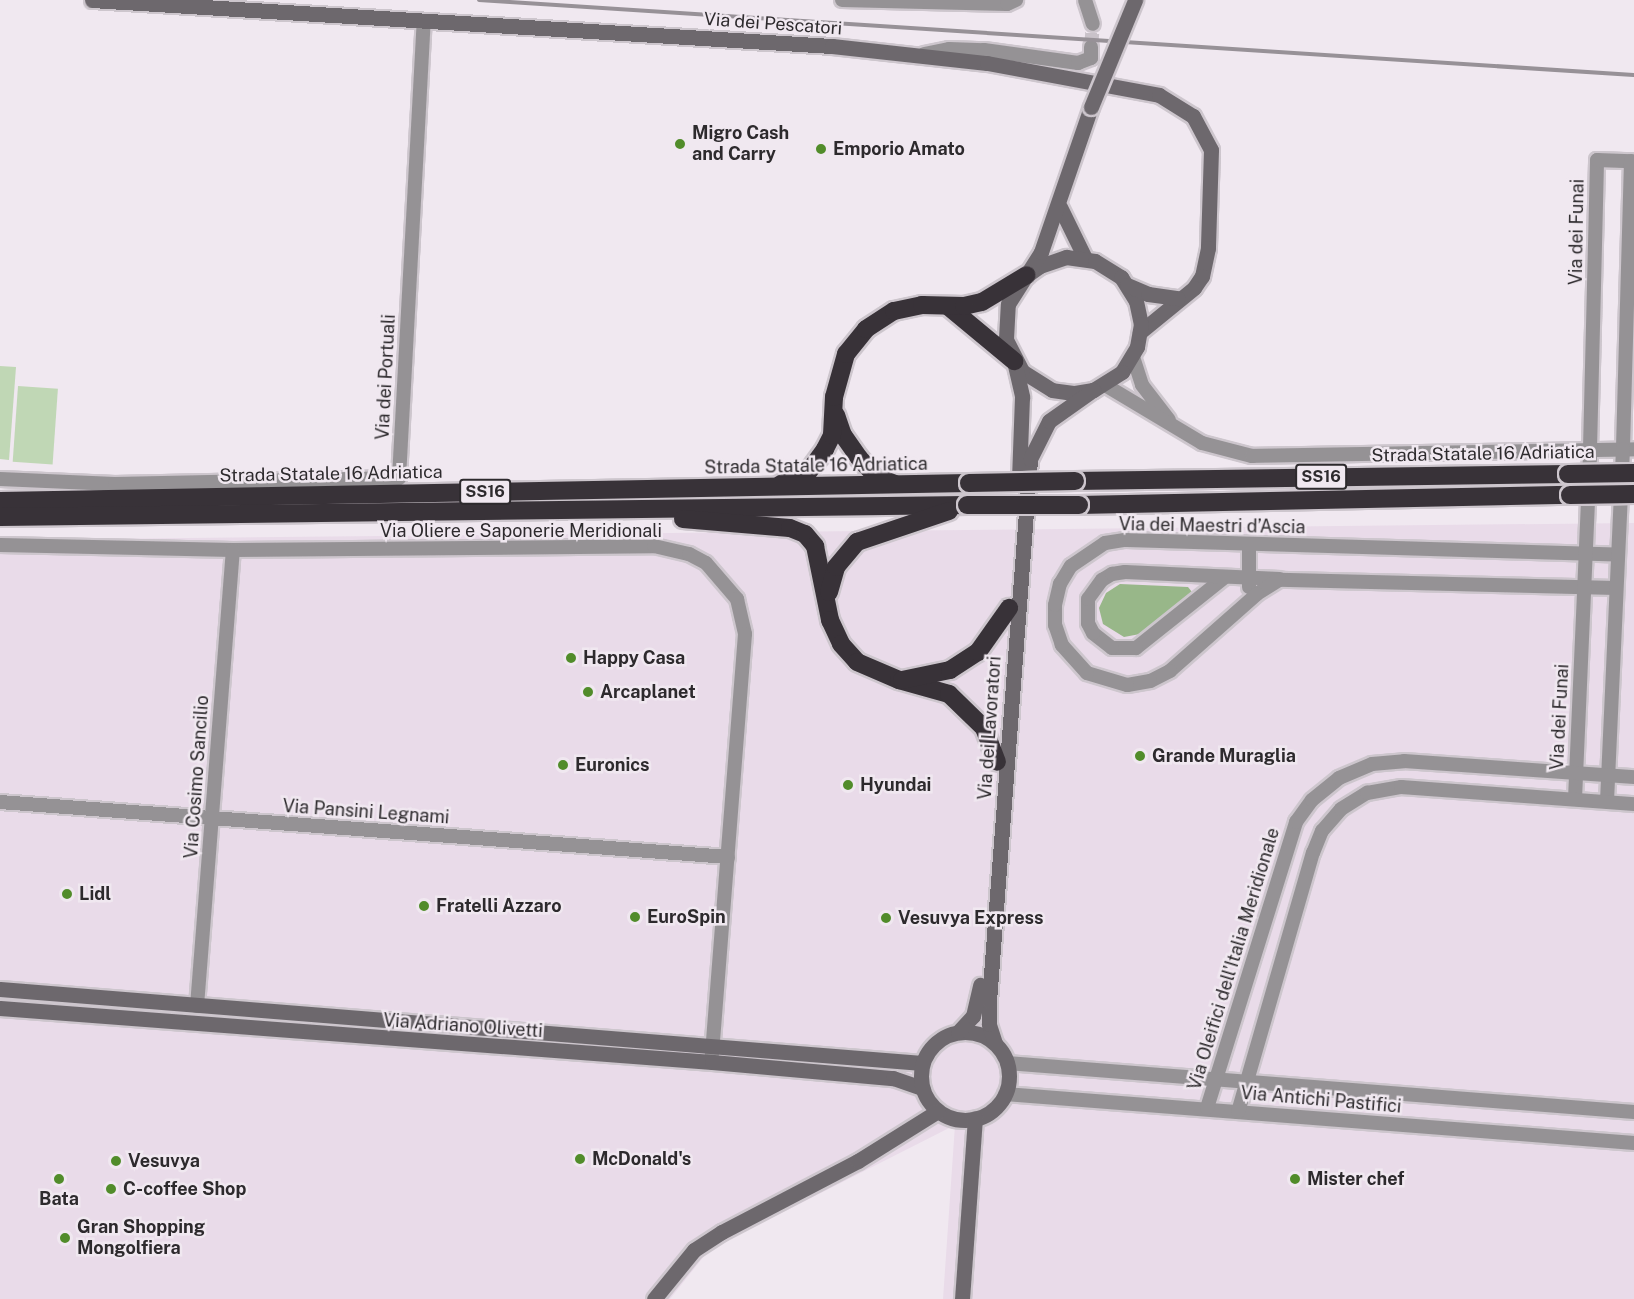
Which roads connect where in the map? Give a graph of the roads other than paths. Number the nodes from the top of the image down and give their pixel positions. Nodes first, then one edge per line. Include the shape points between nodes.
1 (92, 0) edge
2 (842, 0) edge
3 (1016, 0) edge
4 (1085, 0) edge
5 (1135, 0) edge
6 (424, 23) junction
7 (1093, 24) tunnel mouth
8 (1091, 46) tunnel mouth
9 (915, 55) junction
10 (1060, 207) junction
11 (1085, 258) junction
12 (1026, 275) junction
13 (1127, 285) junction
14 (1178, 298) junction
15 (949, 307) junction
16 (1140, 332) junction
17 (1132, 357) junction
18 (1014, 361) junction
19 (1099, 387) junction
20 (834, 398) junction
21 (1174, 426) junction
22 (1590, 449) junction
23 (1629, 449) edge
24 (1025, 460) junction
25 (1634, 473) edge
26 (0, 479) edge
27 (897, 485) junction
28 (747, 490) junction
29 (1634, 494) edge
30 (0, 501) edge
31 (967, 505) junction
32 (628, 511) junction
33 (0, 517) edge
34 (0, 544) edge
35 (1249, 544) junction
36 (233, 550) junction
37 (1585, 555) junction
38 (1617, 555) junction
39 (1225, 577) junction
40 (1249, 578) junction
41 (1289, 579) junction
42 (1584, 588) junction
43 (1616, 588) junction
44 (827, 599) junction
45 (1249, 601) junction
46 (1009, 608) junction
47 (898, 681) junction
48 (997, 762) junction
49 (1471, 765) junction
50 (1576, 772) junction
51 (1608, 775) junction
52 (1634, 777) edge
53 (1469, 793) junction
54 (1575, 800) junction
55 (0, 802) edge
56 (1607, 802) junction
57 (1634, 804) edge
58 (212, 818) junction
59 (728, 858) junction
60 (0, 990) edge
61 (984, 1001) junction
62 (197, 1006) junction
63 (0, 1008) edge
64 (958, 1032) junction
65 (995, 1043) junction
66 (712, 1045) junction
67 (711, 1062) junction
68 (922, 1063) junction
69 (1007, 1063) junction
70 (1215, 1079) junction
71 (1246, 1082) junction
72 (922, 1088) junction
73 (1005, 1094) junction
74 (1207, 1108) junction
75 (938, 1111) junction
76 (1238, 1112) junction
77 (1634, 1112) edge
78 (975, 1118) junction
79 (1634, 1143) edge
80 (654, 1299) edge
81 (962, 1299) edge

1 - 6 street, Via dei Pescatori
2 - 3 street via 1007,4
4 - 7 street
5 - 10 street, bridge via 1091,107
6 - 9 street, Via dei Pescatori via 832,46
6 - 26 street, Via dei Portuali via 399,478 115,484
8 - 9 street via 1091,57 1078,63 984,50 949,49
9 - 14 street, Via dei Pescatori via 987,63 1159,95 1193,116 1211,150 1208,248 1202,276 1194,288
10 - 11 street
10 - 12 street via 1041,252
11 - 12 street via 1058,259
11 - 13 street via 1108,267
12 - 15 highway via 982,302
12 - 18 street via 1012,293 1005,315 1006,339
13 - 14 street via 1148,294
13 - 16 street via 1139,309
14 - 16 street, Via dei Pescatori
15 - 18 highway
15 - 20 highway via 922,305 894,311 866,329 846,354
16 - 17 street
17 - 19 street
17 - 21 street via 1142,385
18 - 19 street via 1030,378 1052,390 1072,393
18 - 24 street via 1022,397
19 - 21 street
19 - 24 street via 1050,421
20 - 27 highway via 843,435 859,458 877,477
20 - 28 highway via 832,435 807,474 792,482
21 - 22 street via 1202,443 1252,456
22 - 23 street
22 - 23 street, Via dei Funai via 1597,160 1631,161
22 - 37 street, Via dei Funai
23 - 38 street, Via dei Funai
24 - 46 street, Via dei Lavoratori
24 - 61 street, Via dei Lavoratori
25 - 27 highway, Strada Statale 16 Adriatica / SS16, bridge
27 - 28 highway, Strada Statale 16 Adriatica / SS16
28 - 30 highway, Strada Statale 16 Adriatica / SS16
29 - 31 highway, SS16, bridge
31 - 32 highway, SS16
31 - 44 highway via 857,542 836,567
32 - 33 highway, SS16
32 - 44 highway via 724,525 790,528 805,534 815,546
34 - 36 street, Via Oliere e Saponerie Meridionali
35 - 37 street, Via dei Maestri d’Ascia
35 - 40 street
35 - 45 street, Via dei Maestri d’Ascia via 1125,540 1105,543 1087,552 1066,575 1055,605 1055,625 1062,645 1087,673 1127,685 1150,681 1170,671
36 - 58 street, Via Cosimo Sancilio
36 - 59 street, Via Oliere e Saponerie Meridionali via 654,546 689,554 706,563 737,599 745,634
37 - 38 street, Via dei Maestri d’Ascia
37 - 42 street, Via dei Funai
38 - 43 street, Via dei Funai
39 - 39 street via 1113,574 1102,580 1088,599 1088,622 1093,633 1107,645 1124,650 1136,648
39 - 40 street
40 - 41 street
40 - 45 street
41 - 42 street, Via dei Maestri d’Ascia
41 - 45 street, Via dei Maestri d’Ascia via 1269,585
42 - 43 street, Via dei Maestri d’Ascia
42 - 50 street, Via dei Funai
43 - 51 street, Via dei Funai
44 - 47 highway via 830,620 841,644 857,662
46 - 47 highway via 978,652 950,670
46 - 48 street, Via dei Lavoratori
47 - 48 highway via 949,694 984,728
48 - 61 street, Via dei Lavoratori
49 - 50 street, Via Oleifici dell'Italia Meridionale
49 - 53 street
49 - 70 street, Via Oleifici dell'Italia Meridionale via 1404,760 1372,764 1339,778 1312,800 1296,822 1288,843
50 - 51 street, Via Oleifici dell'Italia Meridionale
50 - 54 street, Via dei Funai
51 - 52 street, Via Oleifici dell'Italia Meridionale
51 - 56 street, Via dei Funai
53 - 54 street
53 - 71 street via 1401,788 1367,793 1341,809 1322,831
54 - 56 street
55 - 58 street, Via Pansini Legnami
56 - 57 street
58 - 59 street, Via Pansini Legnami
58 - 62 street, Via Cosimo Sancilio
59 - 66 street, Via Oliere e Saponerie Meridionali
60 - 62 street, Via Adriano Olivetti
61 - 64 street
61 - 65 street
62 - 66 street, Via Adriano Olivetti
63 - 67 street, Via Adriano Olivetti
64 - 65 street via 974,1032
64 - 68 street via 936,1042
65 - 69 street
66 - 67 street, Via Oliere e Saponerie Meridionali
66 - 68 street, Via Adriano Olivetti
67 - 72 street, Via Adriano Olivetti via 893,1078
68 - 72 street
69 - 70 street, Via Antichi Pastifici
69 - 73 street
70 - 71 street, Via Antichi Pastifici
70 - 74 street, Via Oleifici dell'Italia Meridionale
71 - 76 street
71 - 77 street, Via Antichi Pastifici
72 - 75 street
73 - 74 street, Via Antichi Pastifici
73 - 78 street via 996,1107
74 - 76 street, Via Antichi Pastifici
75 - 78 street via 952,1118
75 - 80 street via 858,1161 694,1250
76 - 79 street, Via Antichi Pastifici
78 - 81 street

